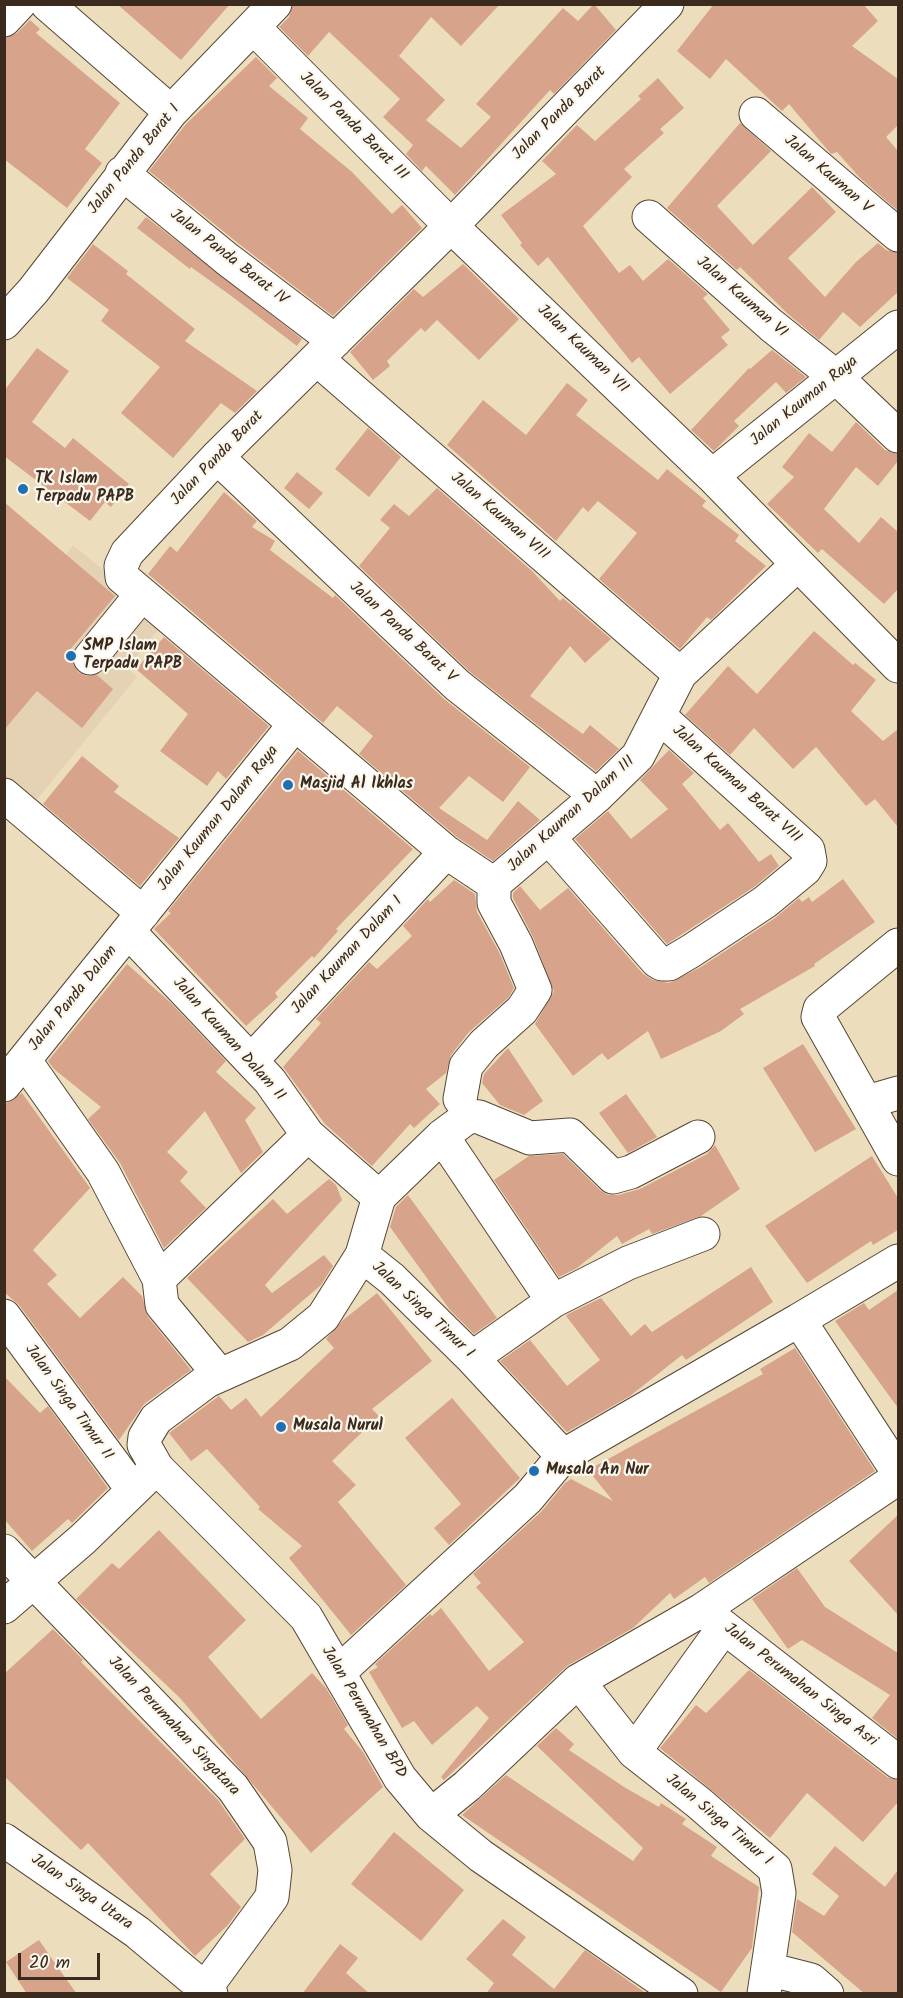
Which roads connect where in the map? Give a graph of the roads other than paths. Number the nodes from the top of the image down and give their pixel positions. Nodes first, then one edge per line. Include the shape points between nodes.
1 (19, 4) edge
2 (47, 4) edge
3 (667, 4) edge
4 (264, 16) edge
5 (4, 20) edge
6 (171, 112) junction
7 (756, 114) dead end
8 (122, 173) junction
9 (649, 217) dead end
10 (451, 226) junction
11 (898, 236) edge
12 (4, 323) edge
13 (898, 327) edge
14 (326, 350) junction
15 (836, 376) junction
16 (898, 436) edge
17 (217, 457) junction
18 (712, 476) junction
19 (798, 564) junction
20 (142, 594) junction
21 (90, 658) dead end
22 (898, 666) edge
23 (680, 674) junction
24 (659, 716) junction
25 (295, 724) junction
26 (4, 795) edge
27 (597, 796) junction
28 (549, 838) junction
29 (446, 852) junction
30 (494, 884) junction
31 (136, 922) junction
32 (898, 945) edge
33 (251, 1061) junction
34 (15, 1073) edge
35 (898, 1093) edge
36 (460, 1099) dead end
37 (867, 1102) junction
38 (308, 1135) junction
39 (442, 1136) junction
40 (698, 1137) dead end
41 (898, 1159) edge
42 (379, 1197) junction
43 (703, 1234) dead end
44 (362, 1255) junction
45 (898, 1261) edge
46 (159, 1279) junction
47 (553, 1301) junction
48 (4, 1316) edge
49 (799, 1320) junction
50 (472, 1358) junction
51 (219, 1374) junction
52 (563, 1456) junction
53 (130, 1472) junction
54 (898, 1472) edge
55 (898, 1478) edge
56 (7, 1553) edge
57 (34, 1581) junction
58 (4, 1607) edge
59 (713, 1618) junction
60 (340, 1671) junction
61 (578, 1681) junction
62 (634, 1752) junction
63 (898, 1762) edge
64 (431, 1815) junction
65 (4, 1840) edge
66 (766, 1981) edge
67 (212, 1987) edge
68 (681, 1994) edge
69 (827, 1994) edge

1 - 5 street
2 - 6 street
3 - 10 street, Jalan Panda Barat
4 - 6 street, Jalan Panda Barat I
4 - 10 street, Jalan Panda Barat III
6 - 8 street, Jalan Panda Barat I
7 - 11 street, Jalan Kauman V
8 - 12 street, Jalan Panda Barat I via 33,291
8 - 14 street, Jalan Panda Barat IV via 227,259
9 - 15 street, Jalan Kauman VI via 771,325
10 - 14 street, Jalan Panda Barat
10 - 18 street, Jalan Kauman VII
13 - 15 street, Jalan Kauman Raya
14 - 17 street, Jalan Panda Barat
14 - 23 street, Jalan Kauman VIII
15 - 16 street, Jalan Kauman VI
15 - 18 street, Jalan Kauman Raya
17 - 20 street, Jalan Panda Barat via 127,553 121,566 122,577
17 - 27 street, Jalan Panda Barat V via 457,685
18 - 19 street
19 - 22 street
19 - 23 street, Jalan Kauman Dalam III
20 - 21 street
20 - 25 street, Jalan Panda Barat
23 - 24 street, Jalan Kauman Dalam III
24 - 27 street, Jalan Kauman Dalam III via 638,756
24 - 28 street, Jalan Kauman Barat VIII via 808,850 805,869 765,902 669,964 657,961
25 - 29 street, Jalan Panda Barat
25 - 31 street, Jalan Kauman Dalam Raya
26 - 31 street, Jalan Kauman Dalam II
27 - 28 street, Jalan Kauman Dalam III
28 - 30 street, Jalan Kauman Dalam III
29 - 30 street, Jalan Panda Barat
29 - 33 street, Jalan Kauman Dalam I
30 - 36 street via 494,903 535,990 522,1010 466,1066
31 - 33 street, Jalan Kauman Dalam II
31 - 34 street, Jalan Panda Dalam
32 - 37 street via 818,1013 818,1021
33 - 38 street, Jalan Kauman Dalam II
34 - 46 street via 103,1172
35 - 37 street
37 - 41 street
38 - 42 street, Jalan Kauman Dalam II
38 - 46 street
39 - 40 street via 469,1116 530,1138 570,1135 613,1177 632,1172
39 - 42 street
39 - 47 street
42 - 44 street
43 - 47 street via 628,1263
44 - 50 street, Jalan Singa Timur I
44 - 51 street, Jalan Singa Timur I via 323,1317 291,1344
45 - 49 street
46 - 51 street via 162,1305
47 - 50 street
48 - 53 street, Jalan Singa Timur II
49 - 52 street
49 - 54 street
50 - 52 street, Jalan Singa Timur I
51 - 53 street, Jalan Perumahan BPD via 156,1419
52 - 60 street via 528,1498
53 - 57 street
53 - 60 street, Jalan Perumahan BPD via 306,1617
55 - 59 street
56 - 57 street, Jalan Perumahan Singatara
57 - 58 street
57 - 67 street, Jalan Perumahan Singatara via 233,1788 270,1842 275,1870 272,1897
59 - 61 street
59 - 62 street
59 - 63 street, Jalan Perumahan Singa Asri
60 - 64 street, Jalan Perumahan BPD via 400,1778
61 - 62 street, Jalan Singa Timur I
61 - 64 street
62 - 66 street, Jalan Singa Timur I via 775,1869 779,1893
64 - 68 street, Jalan Perumahan BPD via 481,1856
65 - 67 street, Jalan Singa Utara
66 - 69 street via 811,1980

